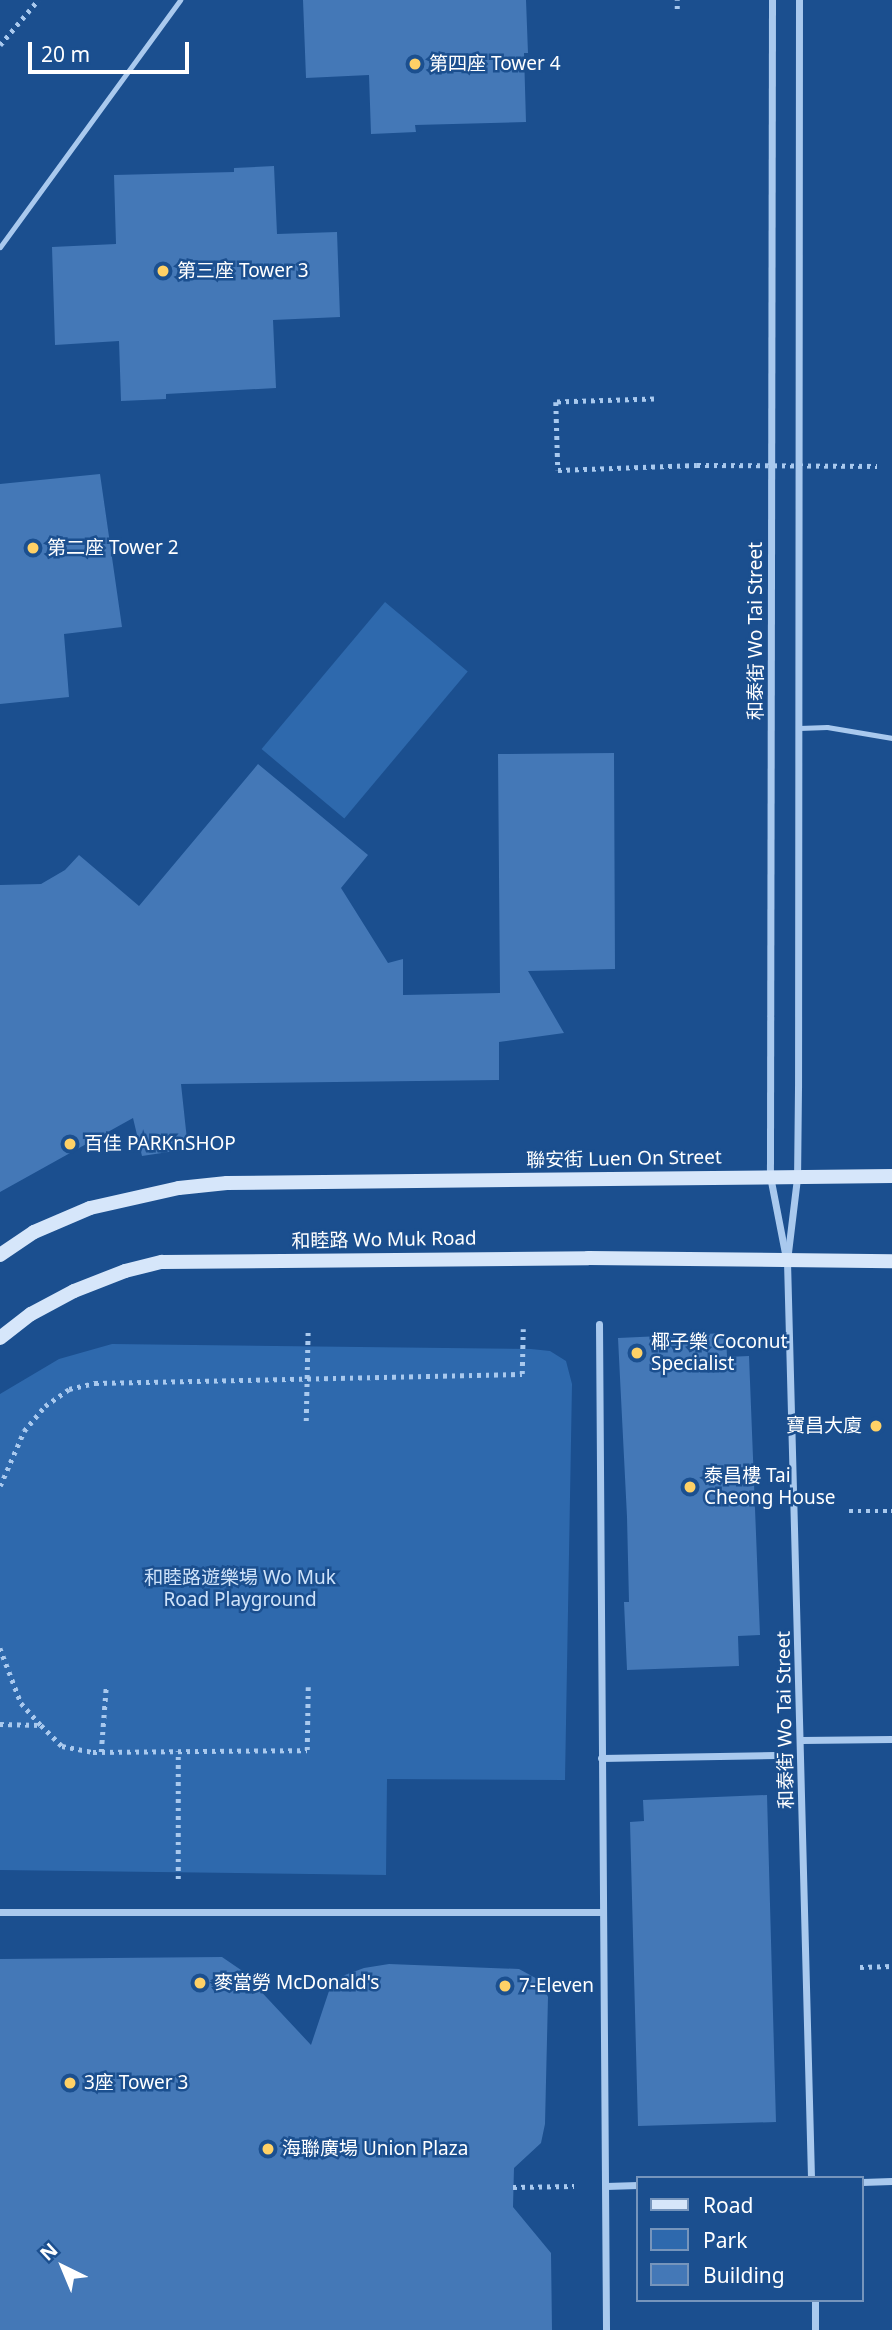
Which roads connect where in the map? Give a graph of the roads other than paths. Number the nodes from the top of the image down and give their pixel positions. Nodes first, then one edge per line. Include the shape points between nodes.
1 (180, 0) edge
2 (772, 0) edge
3 (799, 0) edge
4 (0, 247) edge
5 (799, 728) junction
6 (892, 738) edge
7 (770, 1176) junction
8 (892, 1176) edge
9 (797, 1178) junction
10 (0, 1255) edge
11 (787, 1261) junction
12 (892, 1261) edge
13 (599, 1324) dead end
14 (0, 1338) edge
15 (892, 1739) edge
16 (801, 1740) junction
17 (775, 1755) dead end
18 (601, 1758) junction
19 (0, 1912) edge
20 (601, 1912) junction
21 (811, 2176) edge
22 (892, 2181) edge
23 (864, 2182) edge
24 (636, 2185) edge
25 (606, 2186) junction
26 (815, 2302) edge
27 (606, 2330) edge
28 (815, 2330) edge

1 - 4 lane
2 - 7 street, 和泰街 Wo Tai Street
3 - 5 street, 和泰街 Wo Tai Street
5 - 6 lane via 827,727
5 - 9 street, 和泰街 Wo Tai Street
7 - 9 street, 聯安街 Luen On Street
7 - 10 street, 聯安街 Luen On Street via 227,1183 136,1196 90,1208 46,1227
7 - 11 street, 和泰街 Wo Tai Street
8 - 9 street, 聯安街 Luen On Street
9 - 11 street, 和泰街 Wo Tai Street
11 - 12 street
11 - 14 street, 和睦路 Wo Muk Road via 162,1262 74,1292 31,1314
11 - 16 street, 和泰街 Wo Tai Street
13 - 18 street
15 - 16 street
16 - 21 street, 和泰街 Wo Tai Street
17 - 18 street
18 - 20 street
19 - 20 street
20 - 25 street
22 - 23 street
24 - 25 street
25 - 27 street
26 - 28 street

